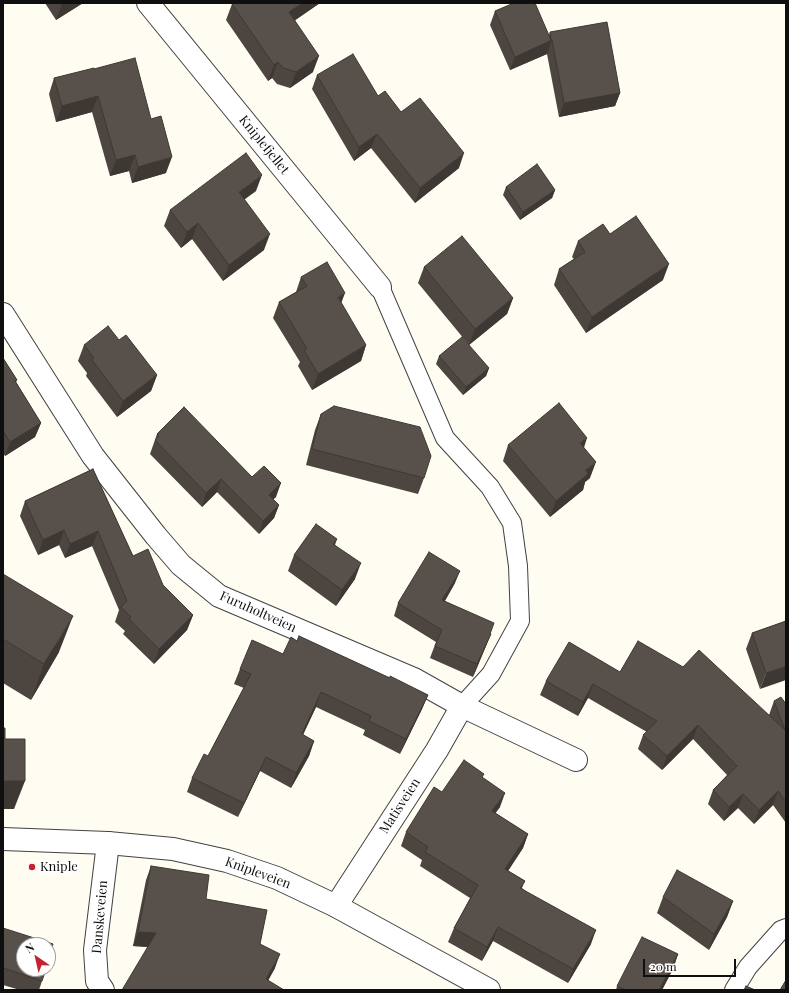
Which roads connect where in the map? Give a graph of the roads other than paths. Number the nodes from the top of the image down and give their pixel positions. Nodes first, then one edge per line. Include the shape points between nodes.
1 (148, 3) edge
2 (380, 287) joint
3 (4, 316) edge
4 (462, 706) junction
5 (576, 760) dead end
6 (3, 839) edge
7 (108, 843) junction
8 (336, 906) junction
9 (786, 928) edge
10 (103, 990) edge
11 (489, 990) edge
12 (734, 990) edge

1 - 2 street, Kniplefjellet
2 - 4 lane via 445,438 490,487 512,523 518,566 520,621 491,674
3 - 4 street, Furuholtveien via 93,456 181,565 219,596 414,679
4 - 5 street, Furuholtveien
4 - 8 street, Matisveien via 437,750
6 - 7 street, Knipleveien
7 - 8 street, Knipleveien via 173,849 227,861 277,878
7 - 10 street, Danskeveien via 95,950 97,981
8 - 11 street, Knipleveien
9 - 12 lane via 781,930 748,967

